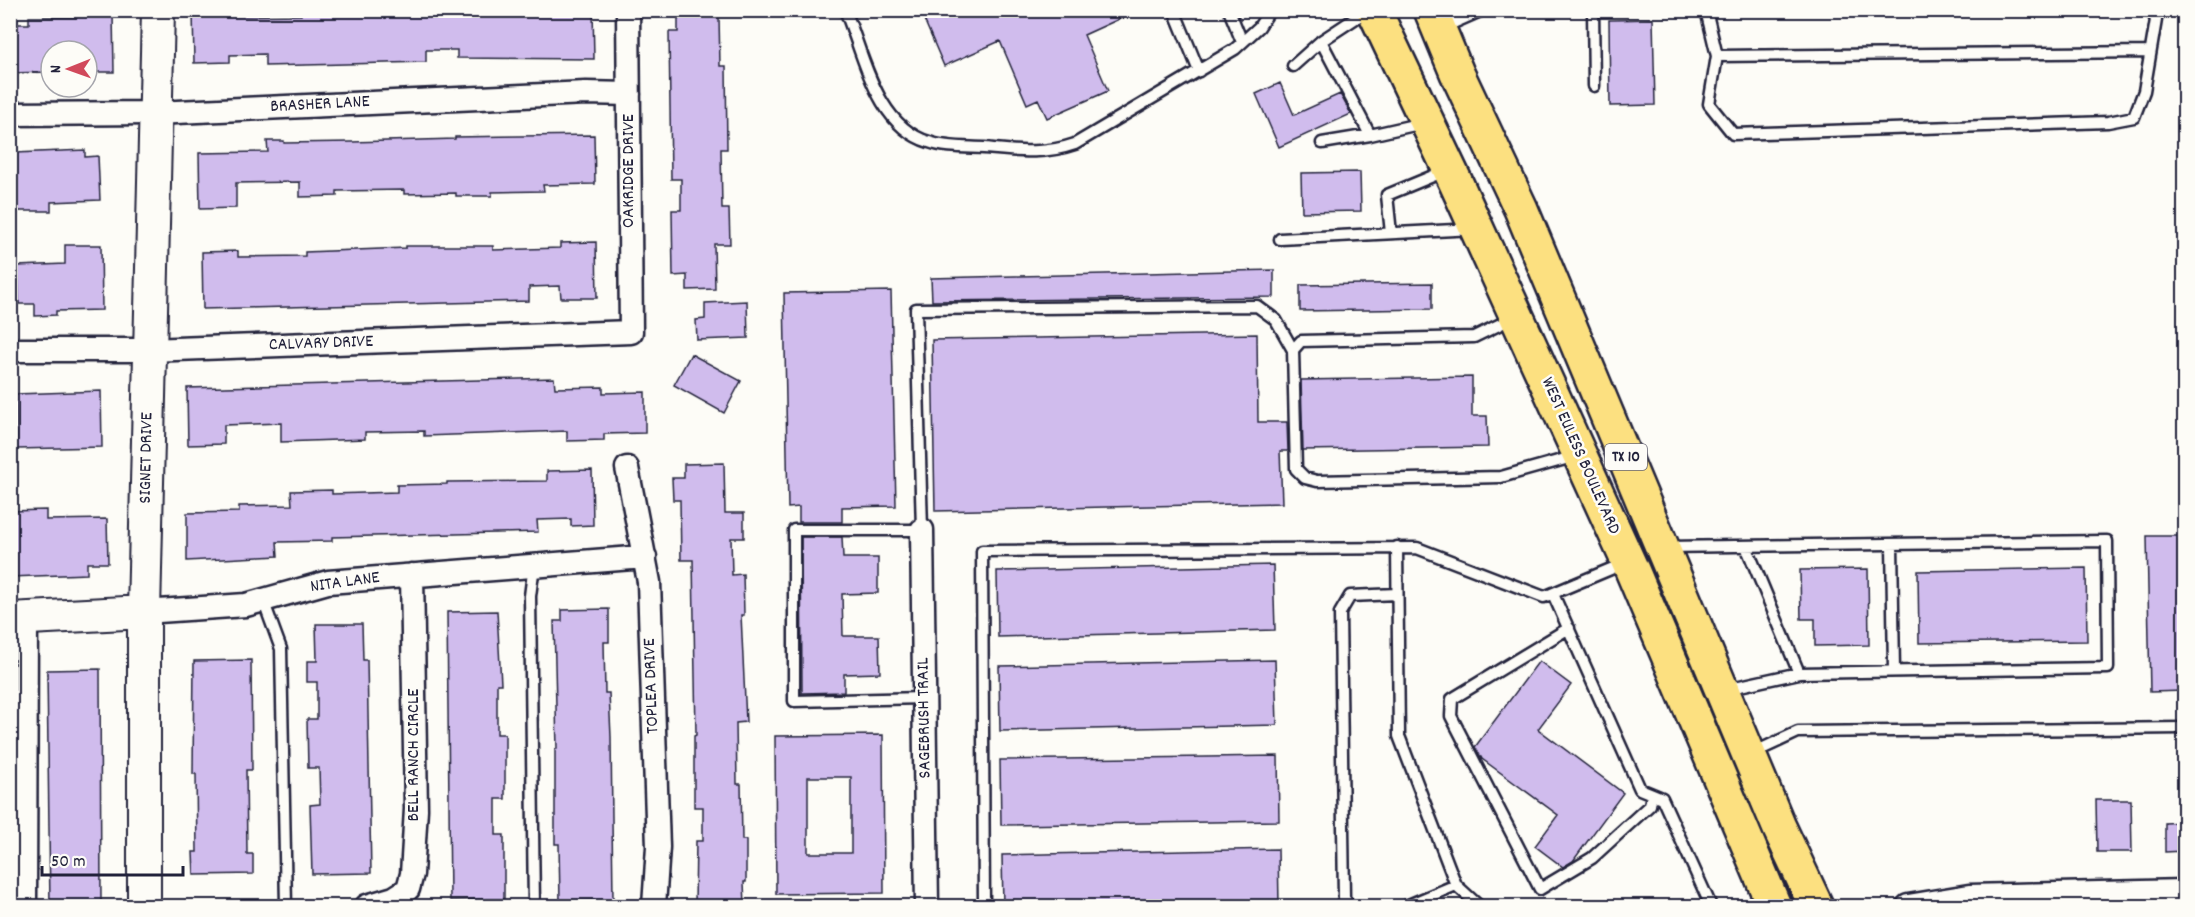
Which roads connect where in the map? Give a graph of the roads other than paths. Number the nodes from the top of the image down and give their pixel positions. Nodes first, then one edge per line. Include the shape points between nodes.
1 (158, 10) edge
2 (628, 10) edge
3 (845, 10) edge
4 (1174, 10) edge
5 (1229, 10) edge
6 (1270, 10) edge
7 (1368, 10) edge
8 (1375, 10) edge
9 (1483, 10) edge
10 (1593, 10) edge
11 (1706, 10) edge
12 (2151, 10) edge
13 (1435, 20) edge
14 (1321, 41) junction
15 (1242, 42) junction
16 (2150, 52) junction
17 (1718, 56) junction
18 (1293, 66) dead end
19 (1199, 71) junction
20 (1594, 86) dead end
21 (629, 94) junction
22 (156, 113) junction
23 (10, 114) edge
24 (1427, 122) junction
25 (1370, 135) junction
26 (1322, 143) dead end
27 (1449, 169) junction
28 (1477, 228) junction
29 (1391, 233) junction
30 (1280, 238) dead end
31 (1516, 316) junction
32 (631, 332) joint
33 (149, 350) junction
34 (1293, 350) junction
35 (10, 351) edge
36 (1579, 455) junction
37 (627, 468) dead end
38 (922, 530) junction
39 (1892, 544) junction
40 (1746, 546) junction
41 (1397, 547) junction
42 (1664, 547) junction
43 (645, 556) junction
44 (1628, 562) junction
45 (534, 565) junction
46 (412, 575) junction
47 (1397, 594) junction
48 (1553, 594) junction
49 (263, 600) junction
50 (144, 612) junction
51 (18, 619) edge
52 (1569, 628) junction
53 (1894, 671) junction
54 (1799, 673) junction
55 (1723, 690) junction
56 (924, 698) junction
57 (2184, 728) edge
58 (17, 749) edge
59 (1750, 755) junction
60 (1652, 794) junction
61 (1456, 885) junction
62 (2184, 891) edge
63 (384, 904) edge
64 (25, 906) edge
65 (144, 906) edge
66 (286, 906) edge
67 (534, 906) edge
68 (654, 906) edge
69 (927, 906) edge
70 (984, 906) edge
71 (1349, 906) edge
72 (1406, 906) edge
73 (1479, 906) edge
74 (1711, 906) edge
75 (1774, 906) edge
76 (1816, 906) edge
77 (1912, 906) edge

1 - 22 street, SIGNET DRIVE
2 - 21 street, OAKRIDGE DRIVE
3 - 19 lane via 891,116 928,142 1052,152 1075,144
4 - 19 lane
5 - 15 lane
6 - 15 lane
7 - 14 lane
8 - 13 main road via 1411,36
8 - 24 main road, WEST EULESS BOULEVARD / TX 10
9 - 13 lane
10 - 20 lane
11 - 17 lane
12 - 16 lane via 2156,20
13 - 42 main road, TX 10 via 1521,209
14 - 18 lane
14 - 25 lane
15 - 19 lane
16 - 17 lane
16 - 17 lane via 2144,91 2134,117 2108,122 1733,134 1710,104
21 - 22 street, BRASHER LANE
21 - 32 street, OAKRIDGE DRIVE
22 - 23 street, BRASHER LANE
22 - 33 street, SIGNET DRIVE
24 - 25 lane
24 - 27 main road, WEST EULESS BOULEVARD / TX 10
25 - 26 lane
27 - 28 main road, WEST EULESS BOULEVARD / TX 10
27 - 29 lane via 1387,195
28 - 29 lane
28 - 31 main road, WEST EULESS BOULEVARD / TX 10
29 - 30 lane
31 - 34 lane via 1474,338 1311,339 1301,341
31 - 36 main road, WEST EULESS BOULEVARD / TX 10
32 - 33 street, CALVARY DRIVE
33 - 35 street, CALVARY DRIVE
33 - 50 street, SIGNET DRIVE
34 - 36 lane via 1296,469 1305,478 1317,481 1501,477
34 - 38 lane via 1276,320 1257,306 916,309
36 - 44 main road, WEST EULESS BOULEVARD / TX 10
37 - 43 street, TOPLEA DRIVE
38 - 56 street, SAGEBRUSH TRAIL
38 - 56 lane via 794,530 794,701
39 - 40 lane
39 - 53 lane
39 - 53 lane via 2107,541 2108,668
40 - 42 lane
40 - 54 lane
41 - 47 lane
41 - 48 lane via 1417,548 1544,597
41 - 70 lane via 982,552
42 - 55 main road, TX 10
43 - 45 street, NITA LANE
43 - 68 street, TOPLEA DRIVE via 658,847
44 - 48 lane
44 - 75 main road, WEST EULESS BOULEVARD / TX 10
45 - 46 street, NITA LANE
45 - 67 lane via 530,596
46 - 49 street, NITA LANE via 328,582
46 - 63 street, BELL RANCH CIRCLE via 416,808 412,874 408,889
47 - 61 lane via 1399,736
47 - 71 lane via 1350,596 1340,613 1344,898
48 - 52 lane
49 - 50 street, NITA LANE via 207,610
49 - 66 lane via 281,649
50 - 51 street, NITA LANE
50 - 65 street, SIGNET DRIVE
51 - 58 street
52 - 60 lane via 1640,789
52 - 60 lane via 1452,699 1451,716 1540,889 1592,858 1650,805
53 - 54 lane
54 - 55 lane
55 - 59 main road, TX 10
56 - 69 street, SAGEBRUSH TRAIL
57 - 59 lane via 1798,732
58 - 64 street
59 - 76 main road, TX 10
60 - 74 lane via 1662,798
61 - 72 lane
61 - 73 lane
62 - 77 street via 1969,897

